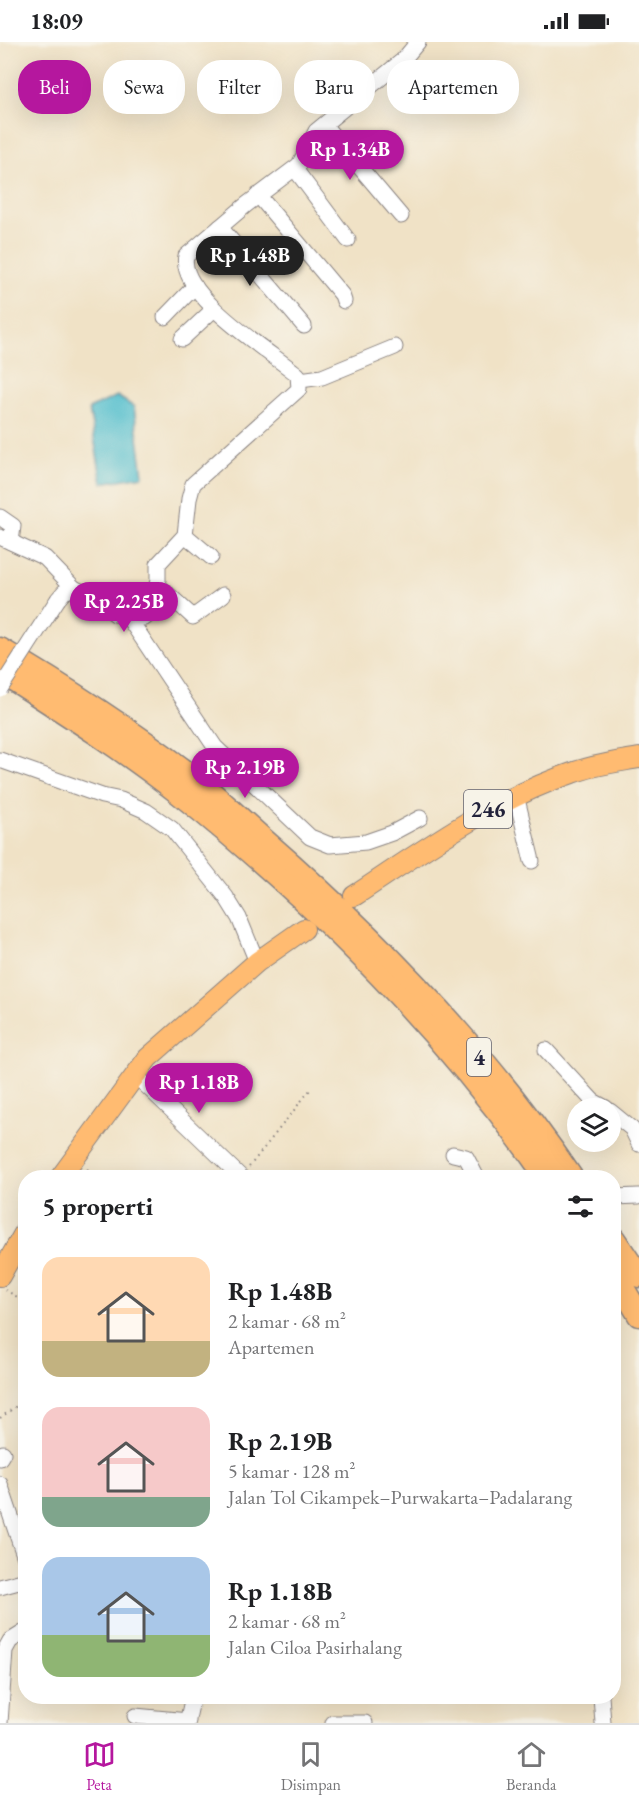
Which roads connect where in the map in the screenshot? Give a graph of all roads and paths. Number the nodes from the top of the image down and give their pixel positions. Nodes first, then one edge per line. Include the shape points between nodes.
1 (418, 42) edge
2 (324, 124) junction
3 (295, 169) junction
4 (258, 195) junction
5 (401, 216) dead end
6 (220, 226) junction
7 (348, 240) dead end
8 (195, 286) junction
9 (344, 301) dead end
10 (214, 309) junction
11 (165, 317) dead end
12 (304, 326) dead end
13 (182, 339) dead end
14 (395, 347) dead end
15 (300, 380) junction
16 (0, 516) edge
17 (185, 535) junction
18 (5, 539) edge
19 (211, 557) dead end
20 (157, 584) junction
21 (74, 588) junction
22 (223, 595) dead end
23 (128, 617) junction
24 (0, 649) edge
25 (0, 670) edge
26 (0, 689) edge
27 (639, 758) edge
28 (0, 760) edge
29 (516, 795) junction
30 (420, 818) dead end
31 (532, 861) dead end
32 (354, 896) dead end
33 (304, 929) dead end
34 (257, 962) junction
35 (546, 1050) dead end
36 (134, 1074) junction
37 (310, 1090) dead end
38 (590, 1098) edge
39 (621, 1119) edge
40 (635, 1129) edge
41 (639, 1144) edge
42 (453, 1154) dead end
43 (66, 1170) edge
44 (240, 1170) edge
45 (247, 1170) edge
46 (473, 1170) edge
47 (542, 1170) edge
48 (566, 1170) edge
49 (638, 1196) edge
50 (621, 1197) edge
51 (18, 1244) edge
52 (621, 1249) edge
53 (0, 1276) edge
54 (639, 1276) edge
55 (621, 1285) edge
56 (0, 1287) edge
57 (18, 1297) edge
58 (639, 1315) edge
59 (18, 1405) edge
60 (0, 1418) edge
61 (0, 1484) edge
62 (5, 1511) edge
63 (18, 1543) edge
64 (18, 1582) edge
65 (0, 1587) edge
66 (18, 1636) edge
67 (191, 1704) edge
68 (602, 1704) edge
69 (135, 1716) dead end
70 (0, 1720) edge
71 (188, 1722) edge
72 (333, 1723) edge
73 (365, 1723) edge
74 (603, 1723) edge

1 - 2 street via 403,60
2 - 3 street via 312,137
2 - 5 street
3 - 4 street
3 - 7 street
4 - 6 street
4 - 9 street
6 - 8 street via 186,256 186,268
6 - 12 street
8 - 10 street
8 - 11 street
10 - 13 street
10 - 15 street
14 - 15 street via 322,377
15 - 17 street via 295,394 198,478 189,499
16 - 18 street via 13,526
17 - 19 street
17 - 20 street via 158,564
18 - 21 street via 45,558
20 - 22 street via 190,617 197,616
20 - 23 street via 158,604 154,610 145,618
21 - 23 street via 100,600 115,614
21 - 26 street, bridge via 58,599
23 - 30 street via 215,747 310,837 330,845 366,842
24 - 48 highway, 4 via 114,721 190,775 296,867 450,1021
25 - 47 highway, 4 via 180,794 280,879 359,952 429,1027
27 - 29 main road, 246 via 573,772
28 - 34 street via 147,811 172,829 226,897
29 - 31 street
29 - 32 main road, 246 via 448,833
33 - 34 main road
34 - 36 main road via 160,1046
35 - 38 street
36 - 43 main road
36 - 44 street
37 - 45 path
39 - 40 street
40 - 41 street
42 - 46 street via 466,1157
49 - 50 street
51 - 53 main road
52 - 54 highway
55 - 58 highway
56 - 57 path
59 - 60 path
61 - 62 street
62 - 63 street
64 - 65 street
66 - 70 street via 5,1650
67 - 71 street
68 - 74 street
69 - 71 street
72 - 73 street

